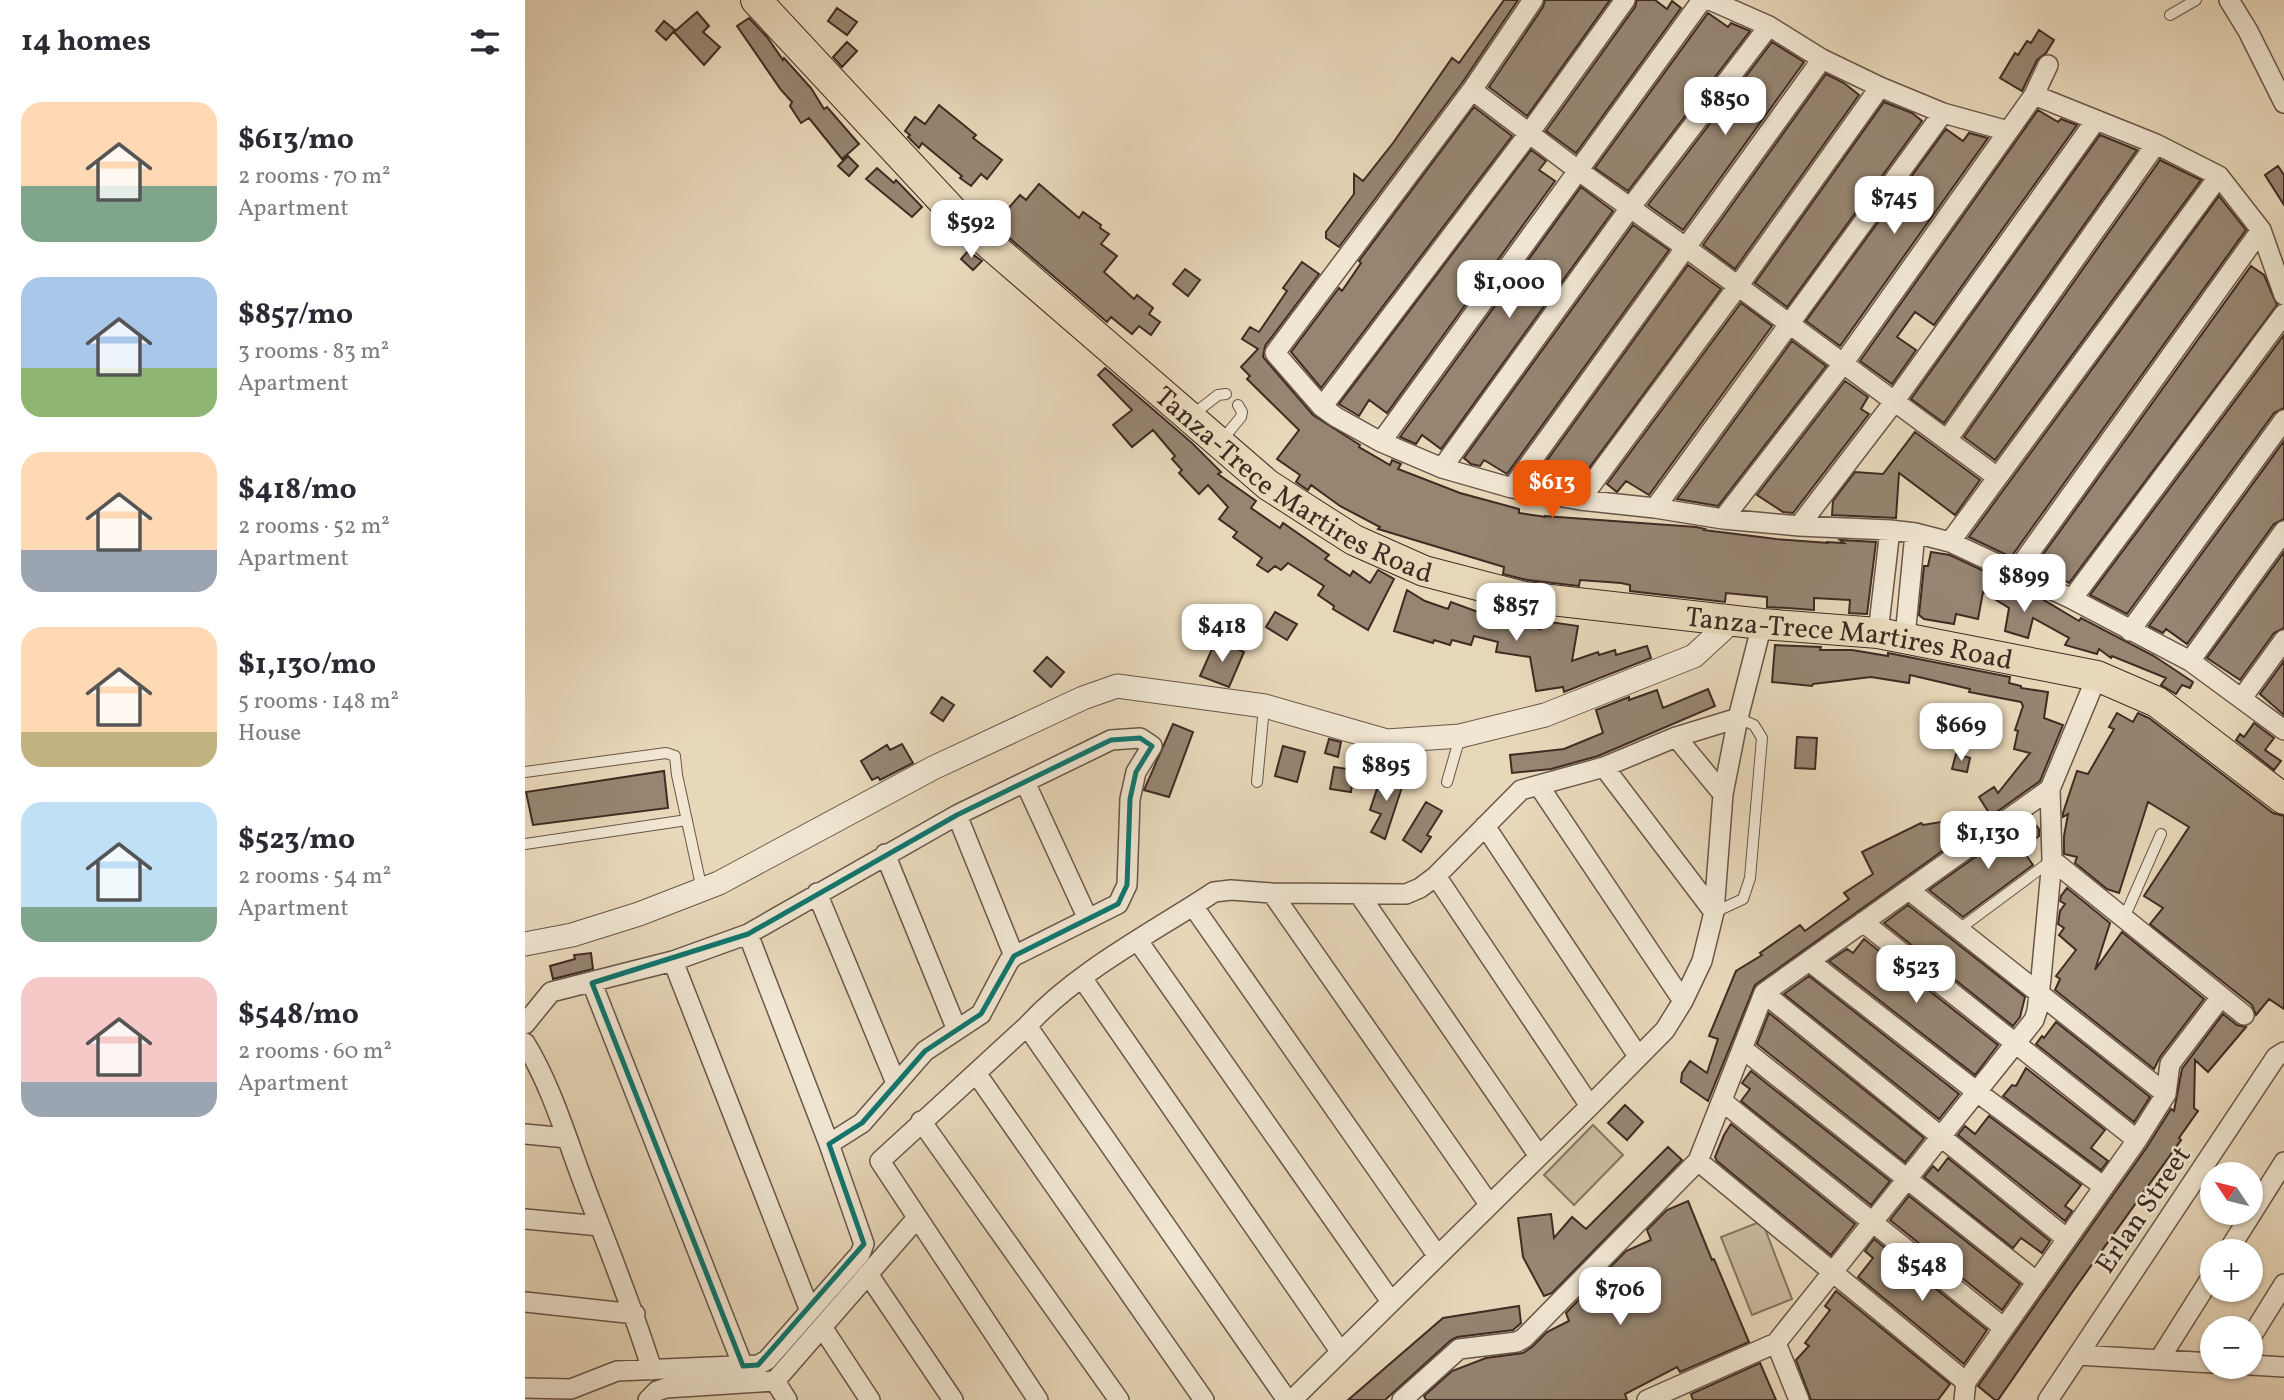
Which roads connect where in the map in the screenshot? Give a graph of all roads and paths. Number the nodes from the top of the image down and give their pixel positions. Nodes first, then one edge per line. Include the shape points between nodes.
1 (756, 0) edge
2 (1534, 0) edge
3 (1625, 0) edge
4 (1702, 0) edge
5 (1710, 0) edge
6 (2196, 0) edge
7 (2229, 0) edge
8 (2170, 15) dead end
9 (1769, 26) junction
10 (1822, 59) junction
11 (2048, 65) dead end
12 (1880, 86) junction
13 (1472, 90) junction
14 (2033, 95) junction
15 (2284, 103) edge
16 (1943, 113) junction
17 (2096, 120) junction
18 (2008, 131) junction
19 (1530, 132) junction
20 (2157, 144) junction
21 (1579, 172) junction
22 (2219, 176) junction
23 (1630, 208) junction
24 (2261, 230) junction
25 (1685, 247) junction
26 (1738, 286) junction
27 (2284, 295) edge
28 (2284, 314) edge
29 (1791, 324) junction
30 (1842, 365) junction
31 (1226, 394) dead end
32 (1893, 402) junction
33 (1238, 405) dead end
34 (1322, 407) junction
35 (1191, 416) junction
36 (2284, 420) edge
37 (1947, 440) junction
38 (1381, 442) junction
39 (1219, 443) junction
40 (1442, 468) junction
41 (1997, 477) junction
42 (1512, 488) junction
43 (1580, 500) junction
44 (1655, 508) junction
45 (1723, 519) junction
46 (1799, 526) junction
47 (1890, 530) junction
48 (2284, 531) edge
49 (1915, 533) junction
50 (1950, 542) junction
51 (2015, 573) junction
52 (2072, 599) junction
53 (1733, 620) junction
54 (1762, 624) junction
55 (2130, 631) junction
56 (1892, 635) junction
57 (2284, 640) edge
58 (2189, 661) junction
59 (2097, 676) junction
60 (2242, 698) junction
61 (1265, 706) junction
62 (1738, 718) junction
63 (2284, 730) edge
64 (1460, 736) junction
65 (1676, 737) junction
66 (1604, 767) junction
67 (525, 772) edge
68 (1025, 782) junction
69 (1257, 782) dead end
70 (1447, 782) dead end
71 (1539, 786) junction
72 (2050, 789) junction
73 (1723, 794) junction
74 (2284, 799) edge
75 (957, 814) junction
76 (687, 820) junction
77 (1485, 826) junction
78 (2161, 834) dead end
79 (525, 844) edge
80 (885, 854) junction
81 (2052, 860) junction
82 (1436, 876) junction
83 (702, 890) junction
84 (1909, 890) junction
85 (817, 893) junction
86 (1272, 893) junction
87 (1359, 894) junction
88 (1193, 906) junction
89 (1714, 912) junction
90 (2124, 918) junction
91 (1088, 919) junction
92 (1863, 922) junction
93 (1957, 930) junction
94 (748, 934) junction
95 (1139, 941) junction
96 (525, 944) edge
97 (1014, 956) junction
98 (673, 961) junction
99 (1809, 961) junction
100 (1082, 978) junction
101 (592, 982) junction
102 (1764, 993) junction
103 (2039, 995) junction
104 (2221, 997) junction
105 (1683, 1001) junction
106 (2244, 1015) dead end
107 (525, 1024) edge
108 (1027, 1026) junction
109 (957, 1030) junction
110 (525, 1043) edge
111 (2015, 1045) junction
112 (1743, 1049) junction
113 (2284, 1052) edge
114 (1638, 1056) junction
115 (975, 1073) junction
116 (896, 1083) junction
117 (1977, 1092) junction
118 (2166, 1094) junction
119 (1722, 1101) junction
120 (1590, 1106) junction
121 (921, 1121) junction
122 (525, 1134) edge
123 (567, 1138) junction
124 (1940, 1138) junction
125 (2137, 1140) junction
126 (829, 1144) junction
127 (1539, 1156) junction
128 (1698, 1161) junction
129 (2284, 1162) edge
130 (1908, 1179) junction
131 (2104, 1187) junction
132 (1489, 1204) junction
133 (917, 1218) junction
134 (525, 1219) edge
135 (1873, 1222) junction
136 (600, 1226) junction
137 (2067, 1239) junction
138 (2236, 1239) edge
139 (1437, 1255) junction
140 (1833, 1272) junction
141 (868, 1274) junction
142 (2037, 1282) junction
143 (2284, 1284) edge
144 (2200, 1295) edge
145 (1390, 1300) junction
146 (525, 1302) edge
147 (635, 1314) junction
148 (2263, 1318) edge
149 (816, 1319) junction
150 (2004, 1328) junction
151 (1776, 1343) junction
152 (1340, 1351) junction
153 (2078, 1355) junction
154 (2159, 1360) junction
155 (2200, 1362) edge
156 (743, 1366) junction
157 (2263, 1366) edge
158 (2284, 1367) edge
159 (652, 1370) junction
160 (775, 1381) junction
161 (525, 1388) edge
162 (1965, 1391) edge
163 (709, 1393) edge
164 (1658, 1398) edge
165 (648, 1400) edge
166 (787, 1400) edge
167 (870, 1400) edge
168 (954, 1400) edge
169 (1038, 1400) edge
170 (1119, 1400) edge
171 (1204, 1400) edge
172 (1289, 1400) edge
173 (1402, 1400) edge
174 (1799, 1400) edge
175 (2048, 1400) edge

1 - 35 main road, Tanza-Trece Martires Road via 957,216
2 - 13 street
3 - 19 street
4 - 21 street
5 - 9 street
6 - 8 lane
7 - 15 street
9 - 10 street
9 - 23 street
10 - 12 street
10 - 25 street
11 - 14 street
12 - 16 street
12 - 26 street
13 - 19 street
13 - 34 street via 1275,353
14 - 17 street
14 - 18 street
16 - 18 street
16 - 29 street
17 - 20 street
17 - 32 street
18 - 30 street
19 - 21 street
19 - 34 street
20 - 22 street
20 - 37 street
21 - 23 street
21 - 38 street
22 - 24 street
22 - 41 street
23 - 25 street
23 - 40 street
24 - 27 street
24 - 51 street
25 - 26 street
25 - 42 street
26 - 29 street
26 - 43 street
28 - 52 street
29 - 30 street
29 - 44 street
30 - 32 street
30 - 45 street
31 - 35 lane
32 - 37 street
32 - 46 street
33 - 39 lane via 1241,417
34 - 38 street
35 - 39 main road, Tanza-Trece Martires Road
36 - 55 street
37 - 41 street
38 - 40 street
39 - 53 main road, Tanza-Trece Martires Road via 1268,485 1354,540 1424,572 1524,597
40 - 42 street
41 - 50 street
42 - 43 street
43 - 44 street
44 - 45 street
45 - 46 street
46 - 47 street
47 - 49 street
47 - 56 street
48 - 58 street
49 - 50 street
49 - 56 street
50 - 51 street
51 - 52 street
52 - 55 street
53 - 54 main road, Tanza-Trece Martires Road
53 - 64 street via 1694,656 1545,715
54 - 56 main road, Tanza-Trece Martires Road
54 - 62 street
55 - 58 street
56 - 59 main road, Tanza-Trece Martires Road
57 - 60 street
58 - 60 street
59 - 72 street
59 - 74 main road, Tanza-Trece Martires Road via 2157,702
60 - 63 street
61 - 64 street via 1387,741
61 - 69 lane
61 - 83 street via 1117,686 933,768
62 - 65 street
62 - 73 street
62 - 89 lane via 1754,725 1762,738 1750,878 1743,898
64 - 70 lane
65 - 66 street
65 - 73 street
66 - 71 street
66 - 89 street
67 - 76 lane via 666,753 675,756
68 - 75 street
68 - 91 street
68 - 91 street via 1111,740 1140,738 1152,746 1136,772 1130,799 1127,886 1118,904
71 - 77 street via 1521,790
71 - 105 street
72 - 81 street
72 - 84 street
73 - 89 street
75 - 80 street
75 - 97 street
76 - 79 lane
76 - 83 lane
77 - 82 street
77 - 114 street
78 - 90 lane
80 - 85 street
80 - 109 street
81 - 90 street
81 - 93 lane
81 - 103 street
82 - 87 street via 1406,894
82 - 120 street
83 - 96 street via 572,935
84 - 92 street
84 - 93 street
85 - 94 street
85 - 116 street
86 - 87 street
86 - 88 street via 1214,892
86 - 132 street
87 - 127 street
88 - 95 street
88 - 139 street
89 - 105 street via 1702,961
90 - 104 street
91 - 97 street
92 - 99 street
92 - 111 street
93 - 103 street
94 - 98 street
94 - 126 street
95 - 100 street
95 - 145 street
97 - 109 street via 981,1014
98 - 101 street
98 - 149 street
99 - 102 street
99 - 117 street
100 - 108 street
100 - 152 street
101 - 107 street via 551,992
101 - 156 street
102 - 112 street
102 - 124 street
103 - 111 street via 2034,1020
103 - 118 street
104 - 106 street
104 - 118 street via 2170,1064
105 - 114 street via 1665,1030
108 - 115 street
108 - 172 street
109 - 116 street via 925,1051
110 - 123 street
111 - 117 street
111 - 125 street
112 - 119 street
112 - 130 street
113 - 153 street, Erlan Street via 2276,1057
114 - 120 street
115 - 121 street
115 - 171 street
116 - 126 street via 862,1123
117 - 124 street
117 - 131 street
118 - 125 street
119 - 128 street
119 - 135 street
120 - 127 street
121 - 133 street via 880,1161
121 - 170 street
122 - 123 street
123 - 136 street
124 - 130 street
124 - 137 street
125 - 131 street
126 - 149 street via 864,1244
127 - 132 street
128 - 140 street
128 - 173 street via 1524,1338 1459,1349
129 - 138 street
130 - 135 street
130 - 142 street
131 - 137 street
132 - 139 street
133 - 141 street
133 - 169 street
134 - 136 street
135 - 140 street
135 - 150 street
136 - 147 street
137 - 142 street
139 - 145 street
140 - 151 street
140 - 162 street
141 - 149 street
141 - 168 street
142 - 150 street
143 - 148 street
144 - 154 street
145 - 152 street
146 - 147 street
147 - 159 street
149 - 156 street via 767,1360
149 - 160 street
149 - 167 street
150 - 162 street
151 - 164 street
151 - 174 street
152 - 172 street
153 - 154 street
153 - 175 street, Erlan Street
154 - 155 street
156 - 159 street
157 - 158 street
159 - 161 street via 617,1371 571,1390
160 - 163 street
160 - 166 street
163 - 165 street via 666,1388

